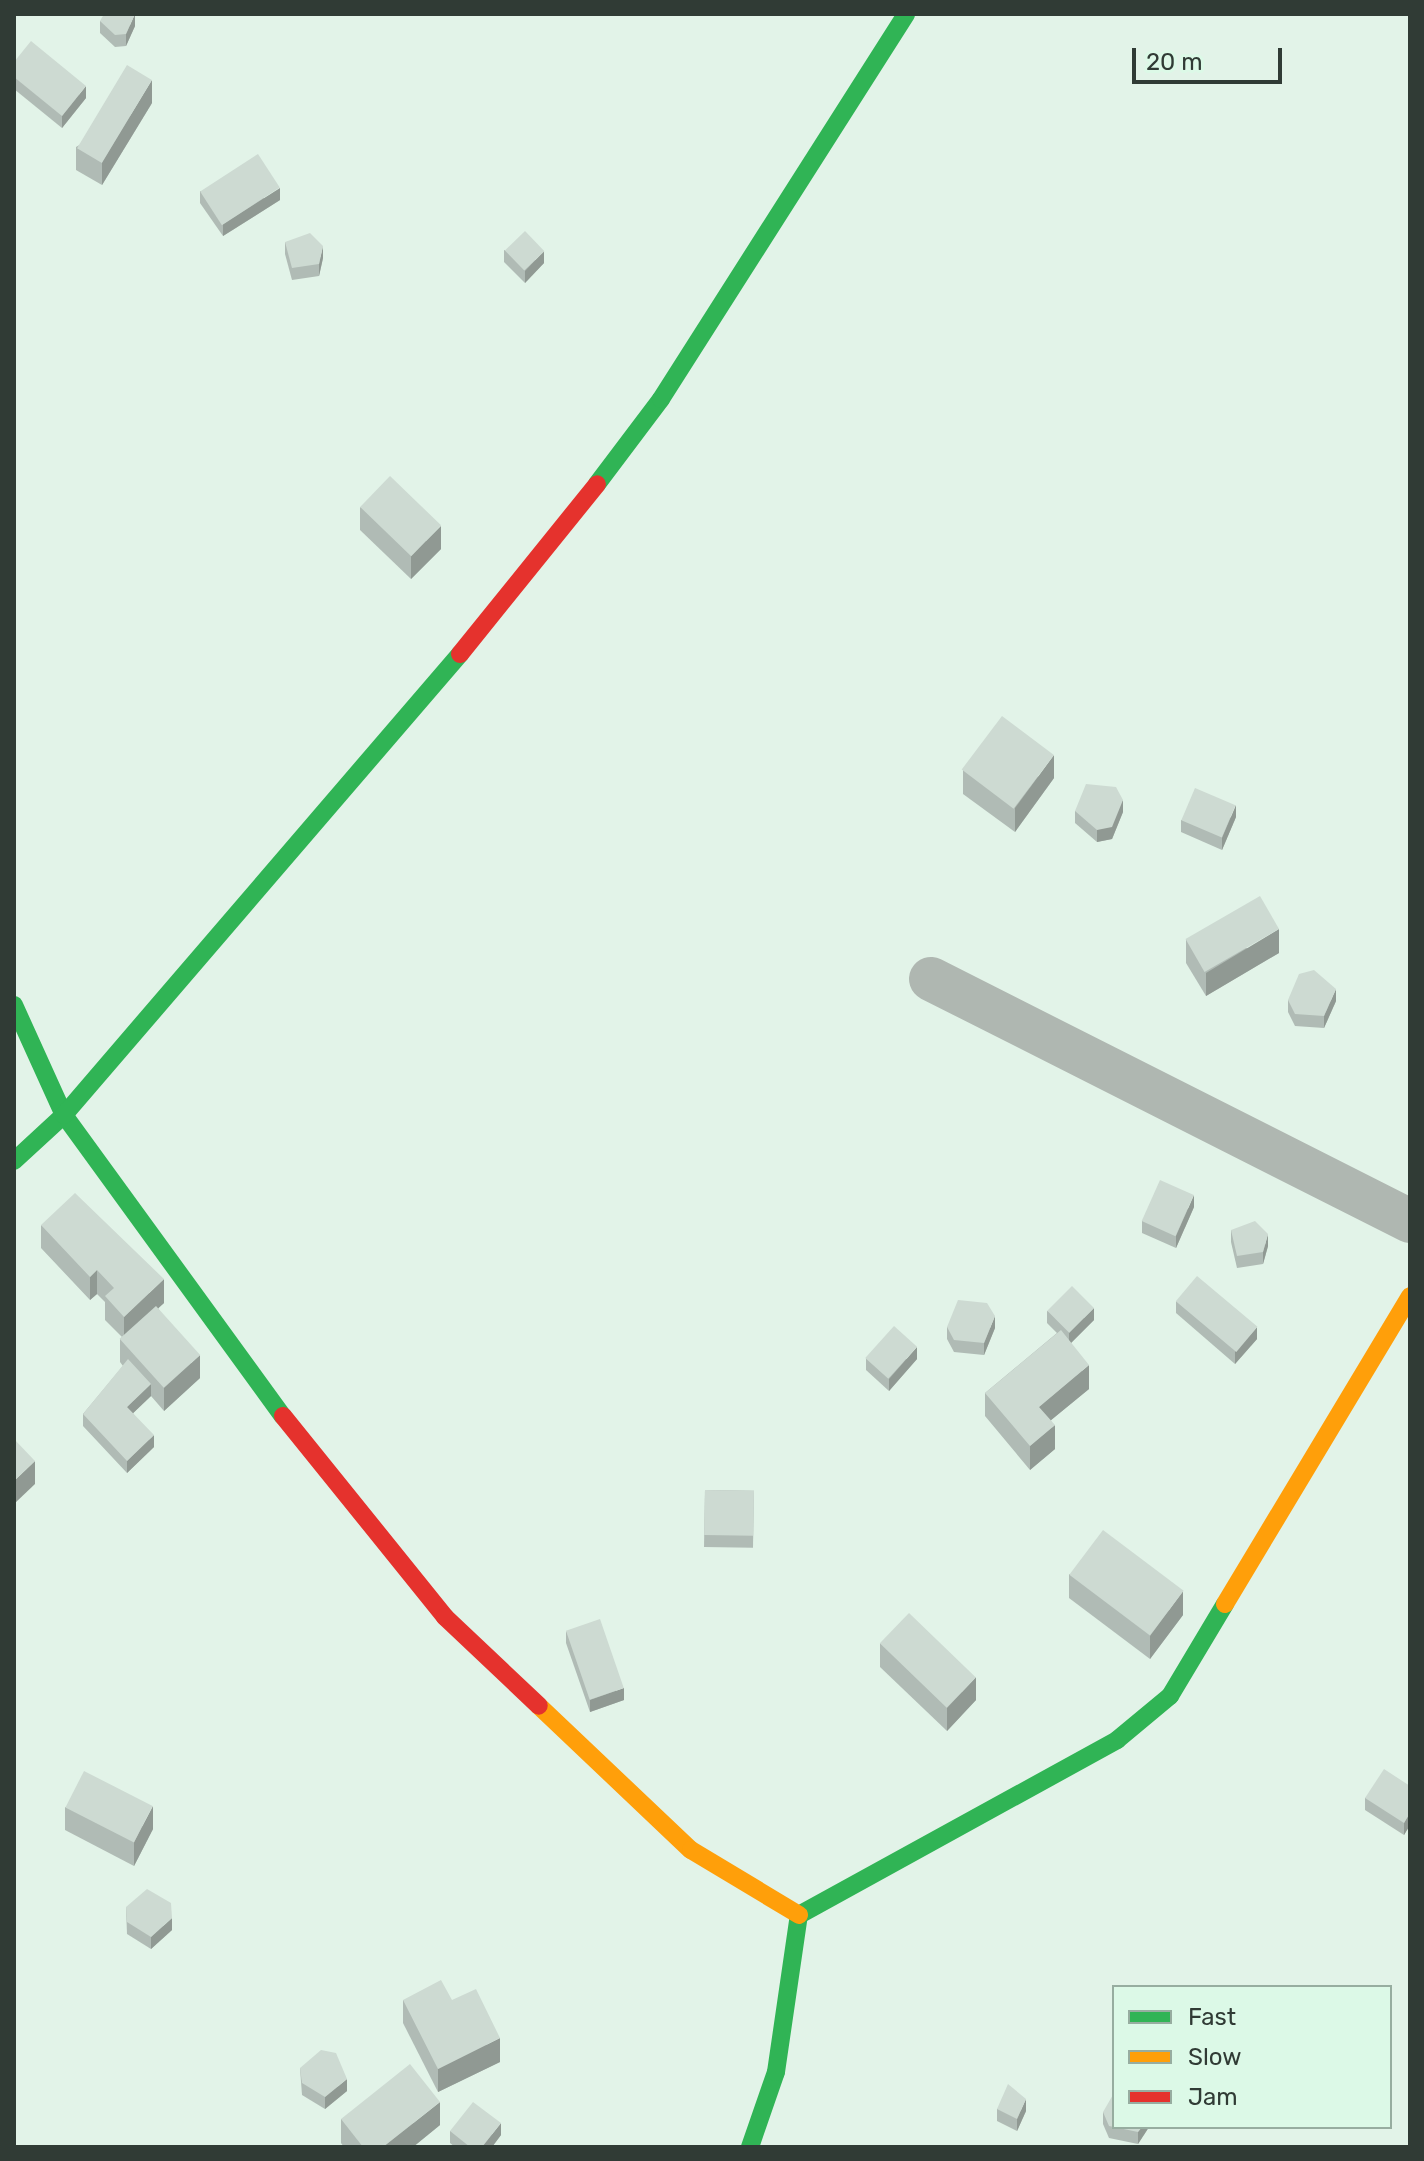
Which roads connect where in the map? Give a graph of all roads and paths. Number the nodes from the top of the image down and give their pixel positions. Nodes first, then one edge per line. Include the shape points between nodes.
1 (906, 14) edge
2 (931, 979) dead end
3 (14, 1005) edge
4 (64, 1115) junction
5 (14, 1161) edge
6 (1410, 1221) edge
7 (1410, 1296) edge
8 (799, 1915) junction
9 (750, 2147) edge

1 - 4 street via 661,399 572,518
2 - 6 street
3 - 4 street
4 - 5 street
4 - 8 street via 236,1357 445,1617 691,1850
7 - 8 street via 1170,1696 1117,1740
8 - 9 street via 776,2072

